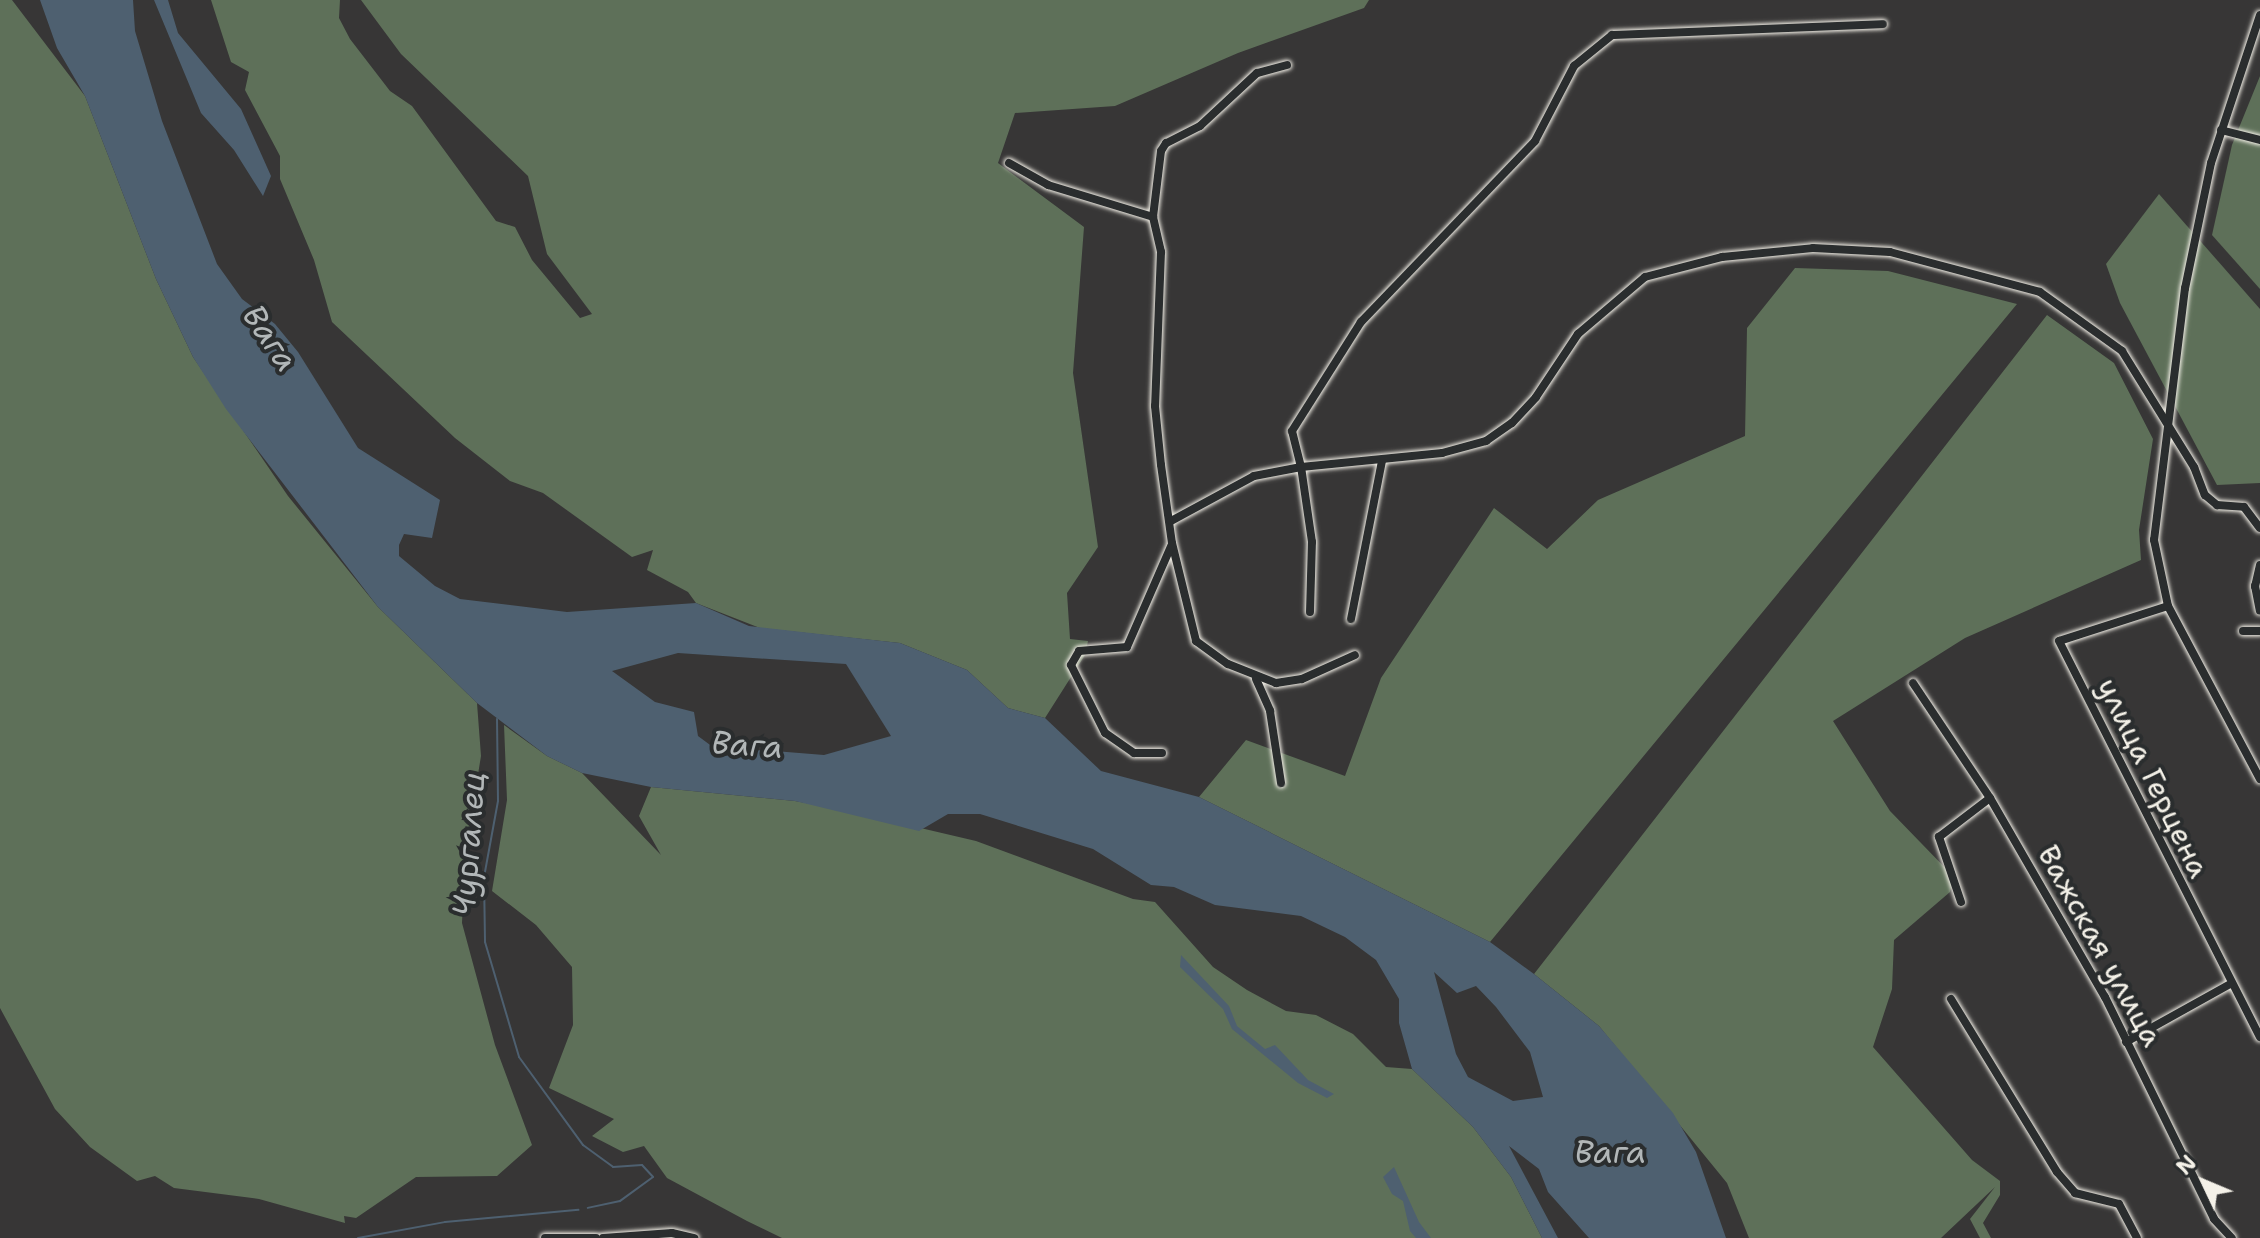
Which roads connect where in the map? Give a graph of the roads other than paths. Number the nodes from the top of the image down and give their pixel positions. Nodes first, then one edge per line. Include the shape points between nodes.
1 (2260, 15) edge
2 (1883, 24) dead end
3 (1287, 65) dead end
4 (2221, 130) junction
5 (2260, 140) edge
6 (1009, 163) dead end
7 (1153, 217) junction
8 (2167, 428) junction
9 (1382, 461) junction
10 (1301, 467) junction
11 (1171, 521) junction
12 (2260, 528) edge
13 (1172, 543) junction
14 (2260, 565) edge
15 (2168, 606) junction
16 (2260, 611) edge
17 (1310, 612) dead end
18 (1351, 619) dead end
19 (2243, 631) dead end
20 (2260, 631) edge
21 (1355, 655) dead end
22 (1256, 679) junction
23 (1913, 683) dead end
24 (1162, 753) dead end
25 (2260, 779) edge
26 (1281, 783) dead end
27 (1990, 798) junction
28 (1961, 902) dead end
29 (2230, 984) junction
30 (1951, 999) dead end
31 (2260, 1037) edge
32 (2126, 1042) junction
33 (545, 1238) edge
34 (596, 1238) edge
35 (603, 1238) edge
36 (694, 1238) edge
37 (2137, 1238) edge
38 (2232, 1238) edge

1 - 4 street
2 - 10 street via 1612,35 1574,66 1535,141 1361,322 1292,431
3 - 7 street via 1257,73 1200,126 1166,143
4 - 5 street
4 - 8 street via 2185,288
6 - 7 street via 1048,185
7 - 11 street via 1161,252 1155,406
8 - 9 street via 2122,351 2040,292 1890,252 1813,248 1722,257 1645,277 1578,334 1512,423 1486,441
8 - 12 street via 2210,501 2244,507
8 - 15 street via 2154,540
9 - 10 street
9 - 18 street
10 - 11 street via 1254,476
10 - 17 street via 1312,542
11 - 13 street
13 - 22 street via 1196,641
13 - 24 street via 1127,647 1079,651 1071,665 1105,733 1134,753
14 - 16 street via 2255,586
15 - 25 street
15 - 29 street, улица Герцена via 2059,641
19 - 20 street
21 - 22 street via 1302,679
22 - 26 street via 1270,711
23 - 27 street, Важская улица
27 - 28 street via 1939,837
27 - 32 street, Важская улица
29 - 31 street, улица Герцена
29 - 32 street
30 - 37 street via 2057,1172 2075,1193 2119,1204
32 - 38 street, Важская улица via 2214,1219
33 - 34 street
35 - 36 street via 672,1233

